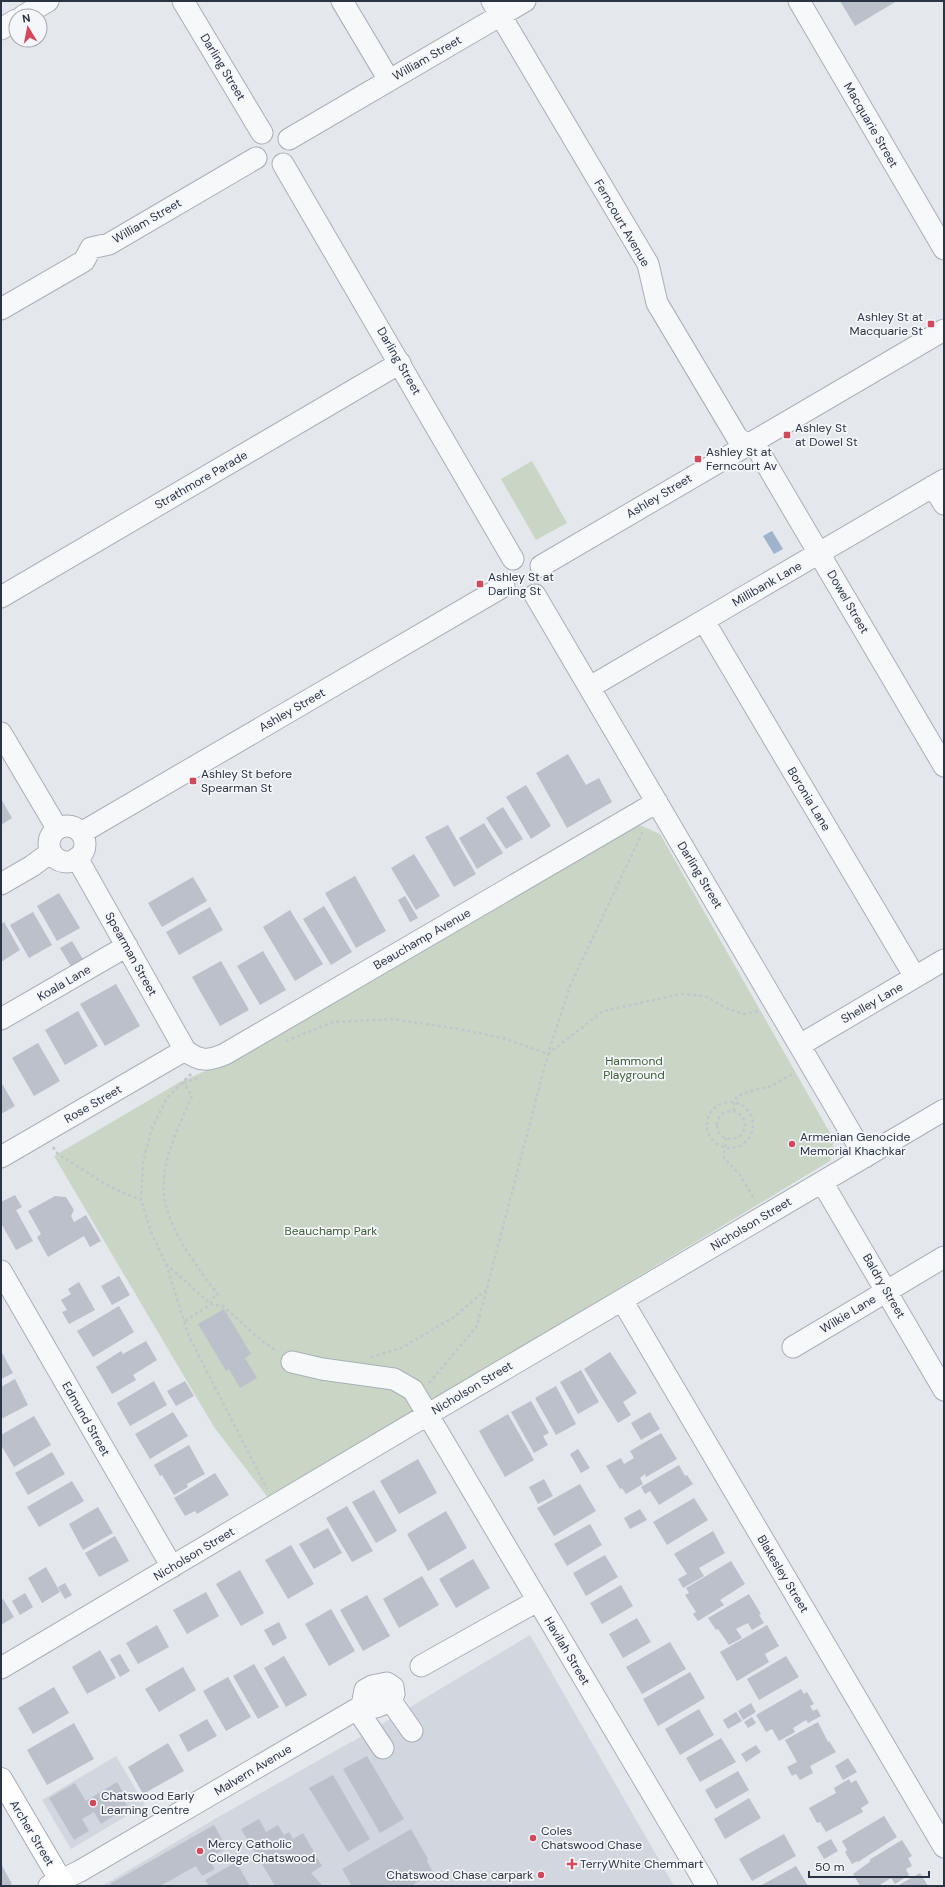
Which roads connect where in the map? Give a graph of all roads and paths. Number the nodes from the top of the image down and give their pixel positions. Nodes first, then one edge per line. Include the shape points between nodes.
1 (48, 1) edge
2 (183, 1) edge
3 (342, 1) edge
4 (525, 1) edge
5 (799, 1) edge
6 (36, 8) edge
7 (496, 8) edge
8 (388, 80) junction
9 (262, 133) junction
10 (288, 139) junction
11 (256, 158) junction
12 (283, 164) junction
13 (944, 249) edge
14 (1, 309) edge
15 (944, 330) edge
16 (400, 363) junction
17 (748, 444) junction
18 (939, 483) edge
19 (944, 504) edge
20 (819, 553) junction
21 (513, 559) junction
22 (541, 566) junction
23 (504, 586) junction
24 (535, 595) junction
25 (1, 598) edge
26 (704, 621) junction
27 (590, 687) junction
28 (1, 733) edge
29 (944, 766) edge
30 (657, 802) junction
31 (57, 828) junction
32 (644, 830) dead end
33 (81, 833) junction
34 (51, 852) junction
35 (77, 858) junction
36 (1, 884) edge
37 (126, 946) junction
38 (944, 960) edge
39 (914, 977) junction
40 (778, 1008) junction
41 (1, 1020) edge
42 (284, 1042) dead end
43 (800, 1045) junction
44 (185, 1050) junction
45 (548, 1054) junction
46 (810, 1064) junction
47 (205, 1067) junction
48 (184, 1083) junction
49 (734, 1102) junction
50 (944, 1110) edge
51 (734, 1111) junction
52 (44, 1132) junction
53 (726, 1138) junction
54 (725, 1148) junction
55 (865, 1156) junction
56 (1, 1158) edge
57 (822, 1182) junction
58 (141, 1200) junction
59 (765, 1216) junction
60 (944, 1257) edge
61 (166, 1264) junction
62 (1, 1271) edge
63 (487, 1289) junction
64 (887, 1291) junction
65 (622, 1300) junction
66 (211, 1304) junction
67 (185, 1322) junction
68 (793, 1347) dead end
69 (292, 1362) joint
70 (349, 1373) junction
71 (944, 1390) edge
72 (417, 1398) junction
73 (427, 1416) junction
74 (276, 1505) junction
75 (172, 1567) junction
76 (537, 1601) junction
77 (421, 1666) dead end
78 (1, 1668) edge
79 (359, 1707) junction
80 (412, 1731) dead end
81 (383, 1748) dead end
82 (1, 1779) edge
83 (944, 1847) edge
84 (58, 1884) edge
85 (707, 1886) edge

1 - 6 street
2 - 9 street, Darling Street
3 - 8 street
4 - 7 street, William Street
5 - 13 street, Macquarie Street
7 - 8 street, William Street
7 - 17 street, Ferncourt Avenue via 648,264 657,303 738,439
8 - 10 street, William Street
9 - 10 street via 268,130 280,131
9 - 11 street via 253,147
10 - 12 street via 291,152
11 - 12 street via 268,167
11 - 14 street, William Street via 109,244 91,248 84,260
12 - 16 street, Darling Street
15 - 17 street, Ashley Street
16 - 21 street, Darling Street
16 - 25 street, Strathmore Parade
17 - 20 street, Dowel Street via 758,448
17 - 22 street, Ashley Street
18 - 19 street
18 - 20 street, Millibank Lane
20 - 26 street, Millibank Lane
20 - 29 street, Dowel Street
21 - 22 street via 531,558
21 - 23 street via 503,571
22 - 24 street via 543,585
23 - 24 street via 512,596 518,598 530,598
23 - 33 street, Ashley Street
24 - 27 street, Darling Street
26 - 27 street, Millibank Lane
26 - 39 street, Boronia Lane
27 - 30 street, Darling Street
28 - 31 street
30 - 40 street, Darling Street
30 - 47 street, Beauchamp Avenue via 225,1054 214,1058
31 - 33 street via 68,826
31 - 34 street via 50,838
32 - 45 path via 570,986
33 - 35 street via 84,846
34 - 35 street via 63,861
34 - 36 street
35 - 37 street, Spearman Street
37 - 41 street, Koala Lane
37 - 44 street, Spearman Street
38 - 39 street, Shelley Lane
39 - 43 street, Shelley Lane
40 - 43 street, Darling Street
40 - 45 path via 744,1014 726,1008 705,996 681,994 603,1011
42 - 45 path via 333,1022 392,1019 503,1038
43 - 46 street, Darling Street
44 - 47 street
44 - 52 street, Rose Street
45 - 63 path
46 - 49 path via 771,1086 738,1096
46 - 55 street, Darling Street
47 - 48 path
47 - 48 path
48 - 58 path via 167,1098 151,1130 143,1162
48 - 66 path via 192,1096 168,1158 164,1177 165,1199 178,1239 218,1295 213,1298
49 - 51 path
49 - 54 path via 713,1109 707,1123 710,1137
49 - 54 path via 752,1116 753,1132 744,1144 736,1148
50 - 55 street, Nicholson Street
51 - 53 path via 725,1112 717,1123 718,1132
51 - 53 path via 745,1120 745,1130 739,1137
52 - 56 street, Rose Street
52 - 58 path via 58,1154 110,1188
53 - 54 path
54 - 59 path via 724,1158 740,1175
55 - 57 street, Nicholson Street
57 - 59 street, Nicholson Street
57 - 64 street, Baldry Street
58 - 61 path via 151,1232
59 - 65 street, Nicholson Street
60 - 64 street, Wilkie Lane
61 - 66 path
61 - 67 path
62 - 75 street, Edmund Street
63 - 70 path via 454,1317 401,1348 362,1360
63 - 72 path via 477,1326
64 - 68 street, Wilkie Lane
64 - 71 street, Baldry Street
65 - 73 street, Nicholson Street
65 - 83 street, Blakesley Street
66 - 67 path
66 - 69 path via 223,1306 262,1341
67 - 74 path via 188,1334
69 - 70 street, Havilah Street via 322,1370
70 - 72 street, Havilah Street via 394,1379 413,1390
72 - 73 street, Havilah Street
73 - 74 street, Nicholson Street
73 - 76 street, Havilah Street
74 - 75 street, Nicholson Street
75 - 78 street, Nicholson Street
76 - 77 street
76 - 85 street, Havilah Street
79 - 80 street via 365,1690 387,1682 394,1694 391,1701
79 - 81 street
79 - 84 street, Malvern Avenue
82 - 84 main road, Archer Street

